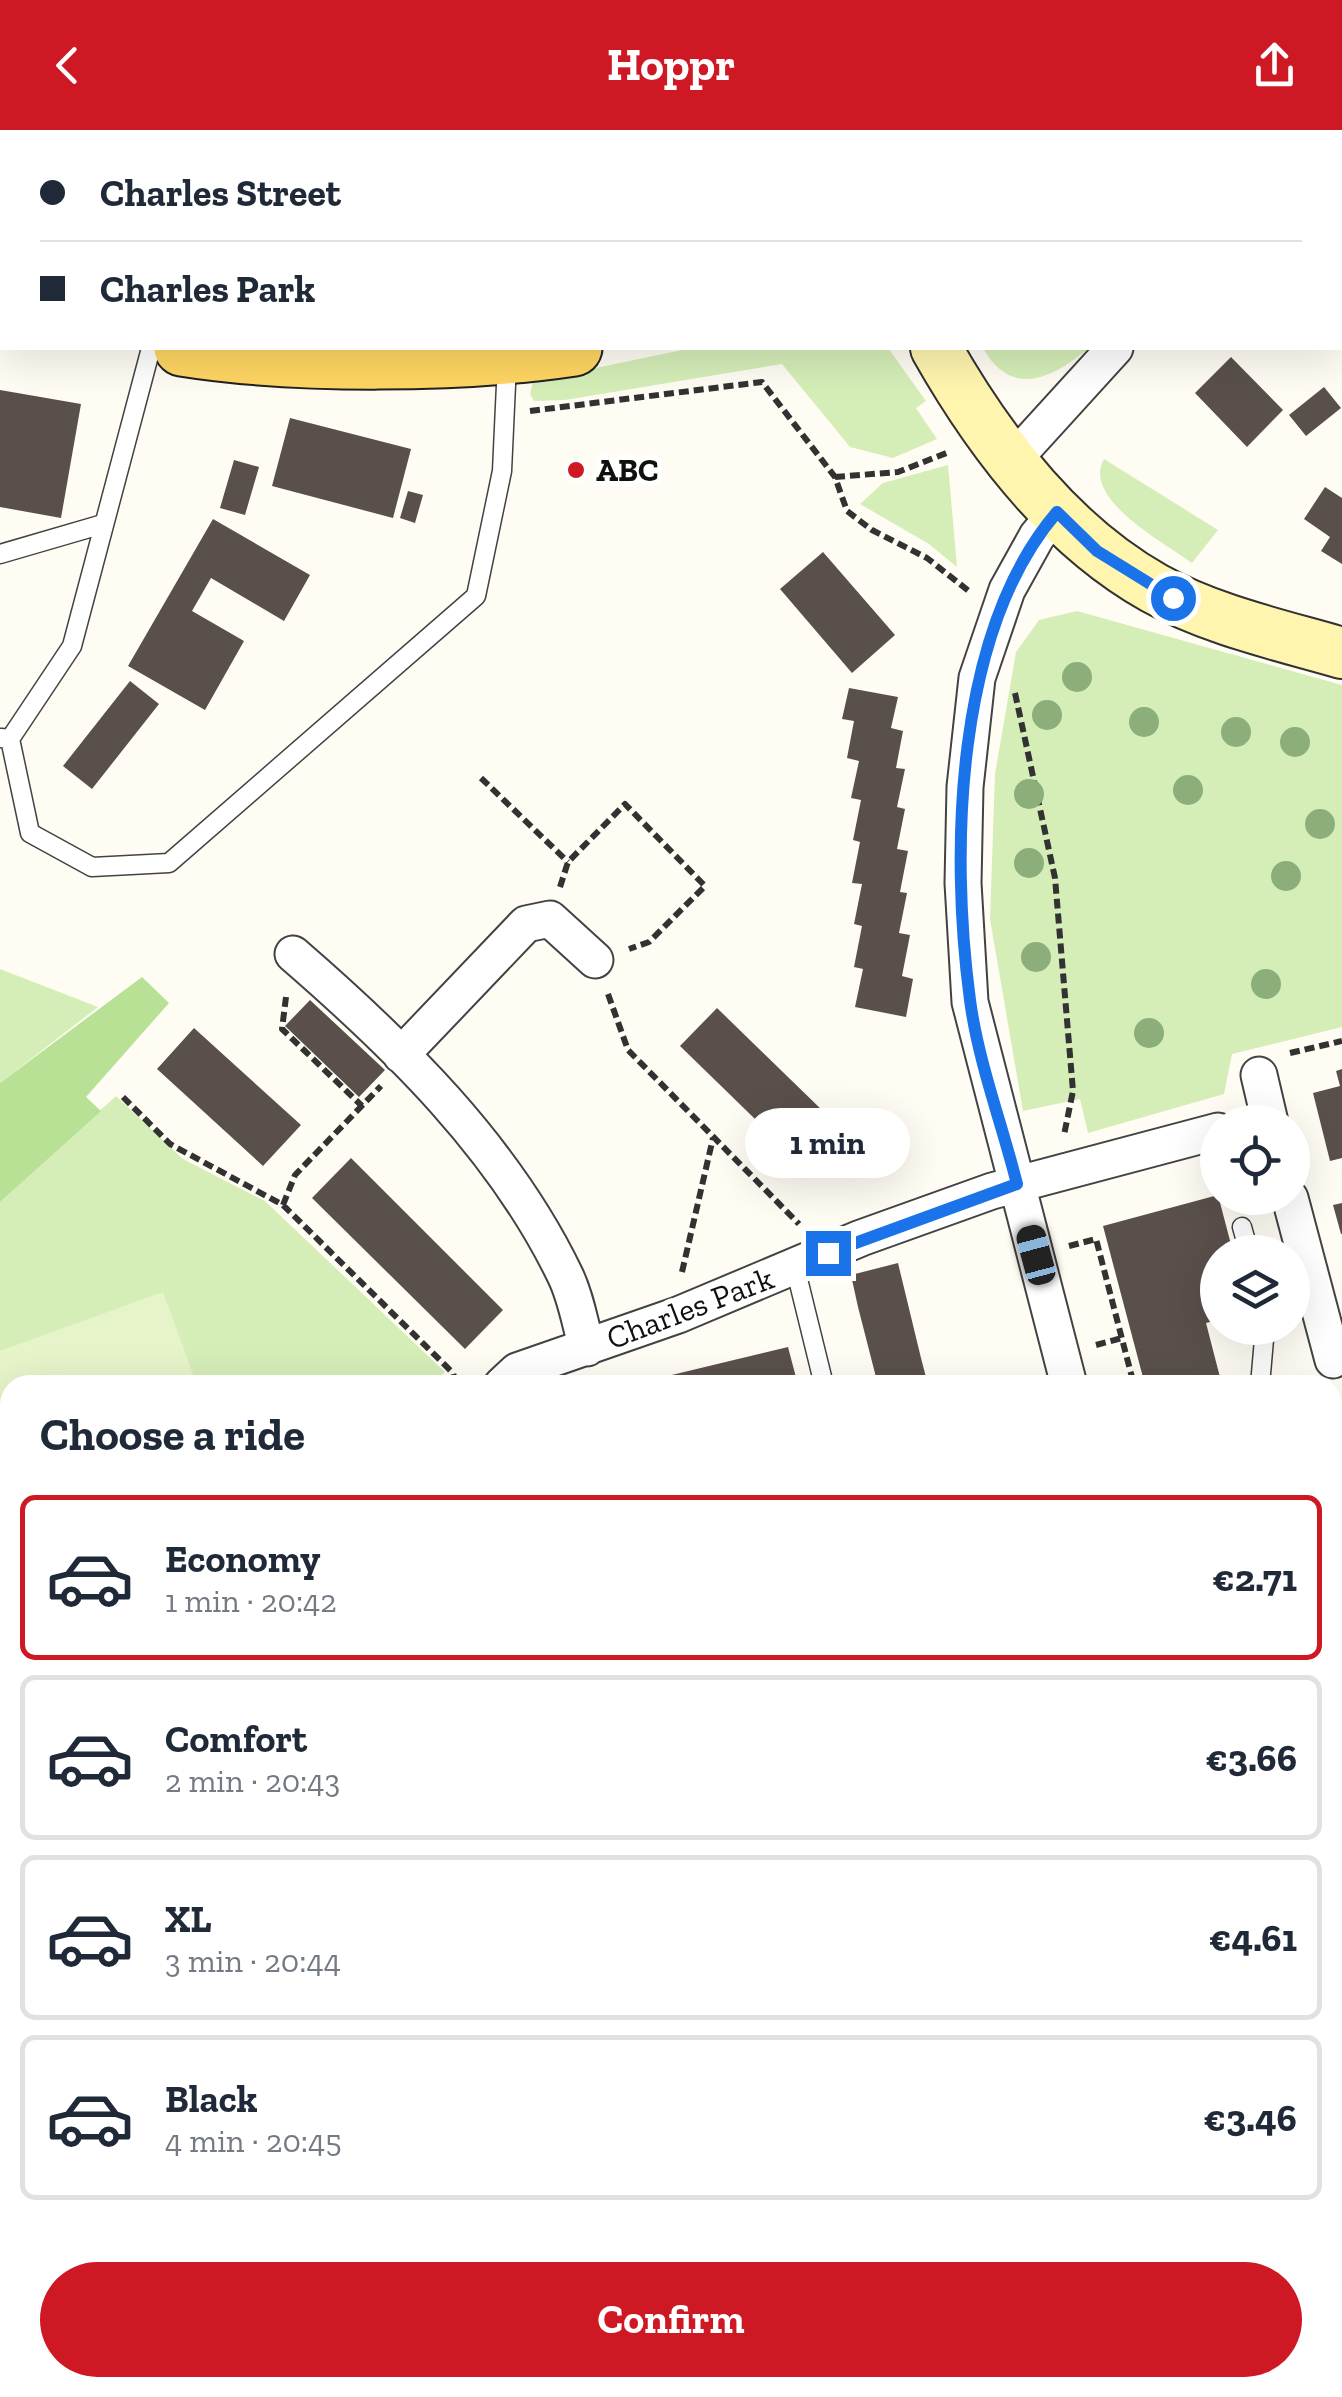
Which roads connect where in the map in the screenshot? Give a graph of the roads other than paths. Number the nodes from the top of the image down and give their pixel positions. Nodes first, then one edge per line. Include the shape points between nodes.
1 (151, 350) edge
2 (253, 350) edge
3 (570, 350) edge
4 (937, 350) edge
5 (1113, 350) edge
6 (359, 353) edge
7 (506, 382) junction
8 (1002, 446) junction
9 (1057, 512) junction
10 (104, 524) junction
11 (0, 554) edge
12 (1342, 653) edge
13 (5, 738) edge
14 (293, 954) road end
15 (595, 960) road end
16 (401, 1056) junction
17 (1259, 1076) road end
18 (1262, 1105) edge
19 (1200, 1136) edge
20 (1017, 1184) junction
21 (1295, 1215) edge
22 (1242, 1226) dead end
23 (1244, 1235) edge
24 (812, 1260) junction
25 (1264, 1345) edge
26 (587, 1348) junction
27 (1334, 1360) dead end
28 (514, 1375) edge
29 (823, 1375) edge
30 (1066, 1375) edge
31 (1261, 1375) edge

1 - 10 lane
2 - 6 main road
3 - 7 main road
4 - 8 street
5 - 8 street
6 - 7 main road
7 - 13 lane via 502,471 476,596 170,863 92,867 30,832
8 - 9 street
9 - 12 street via 1097,551 1155,588 1207,612
9 - 20 street via 1037,536 998,614 977,678 965,787 970,1002
10 - 11 lane
10 - 13 lane via 72,646
14 - 16 street, Charles Park
15 - 16 street via 550,919 526,924
16 - 26 street, Charles Park via 523,1197 567,1279
17 - 18 street
19 - 20 street, Charles Park
20 - 24 street, Charles Park
20 - 30 street
21 - 27 street
22 - 23 lane
24 - 26 street, Charles Park
24 - 29 lane
25 - 31 lane
26 - 28 street, Charles Park

